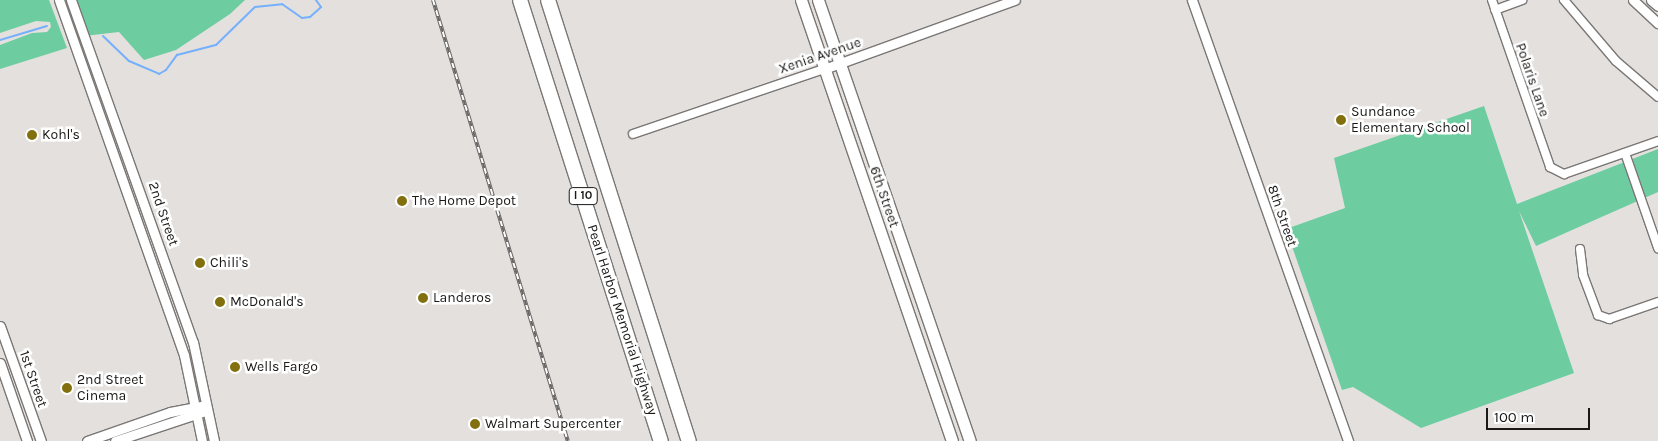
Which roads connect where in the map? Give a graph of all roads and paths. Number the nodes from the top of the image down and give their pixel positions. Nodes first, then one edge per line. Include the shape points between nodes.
1 (59, 0) edge
2 (71, 0) edge
3 (520, 0) edge
4 (548, 0) edge
5 (801, 0) edge
6 (818, 0) edge
7 (1015, 0) edge
8 (1192, 0) edge
9 (1492, 0) edge
10 (1522, 0) edge
11 (1564, 0) edge
12 (1635, 0) edge
13 (1651, 0) edge
14 (1658, 6) edge
15 (1495, 10) junction
16 (1658, 23) edge
17 (840, 63) junction
18 (824, 70) junction
19 (1658, 97) edge
20 (633, 134) dead end
21 (1658, 141) edge
22 (1625, 153) junction
23 (1656, 235) edge
24 (1658, 248) edge
25 (1580, 249) dead end
26 (1658, 302) edge
27 (0, 326) edge
28 (0, 363) edge
29 (669, 378) junction
30 (645, 391) junction
31 (208, 407) junction
32 (197, 410) junction
33 (27, 441) edge
34 (41, 441) edge
35 (87, 441) edge
36 (115, 441) edge
37 (202, 441) edge
38 (214, 441) edge
39 (655, 441) edge
40 (661, 441) edge
41 (689, 441) edge
42 (693, 441) edge
43 (952, 441) edge
44 (970, 441) edge
45 (1348, 441) edge

1 - 32 street, 2nd Street via 184,355
2 - 31 street, 2nd Street via 193,342
3 - 30 highway, Pearl Harbor Memorial Highway / I 10
4 - 29 highway, Pearl Harbor Memorial Highway / I 10
5 - 18 main road, 6th Street
6 - 17 main road, 6th Street
7 - 17 street, Xenia Avenue
8 - 45 street, 8th Street
9 - 15 street, Polaris Lane
10 - 15 street
11 - 19 street via 1616,60
12 - 16 street
13 - 14 street
15 - 22 street, Polaris Lane via 1550,167 1564,174
17 - 18 street, Xenia Avenue
17 - 44 main road, 6th Street
18 - 20 street, Xenia Avenue
18 - 43 main road, 6th Street
21 - 22 street
22 - 23 street
23 - 24 street
25 - 26 street via 1583,275 1598,315 1609,319
27 - 34 street, 1st Street
28 - 33 street, 1st Street
29 - 41 highway, Pearl Harbor Memorial Highway / I 10
29 - 42 highway
30 - 39 highway
30 - 40 highway, Pearl Harbor Memorial Highway / I 10
31 - 32 street
31 - 38 street, 2nd Street
32 - 35 street
32 - 36 street
32 - 37 street, 2nd Street

